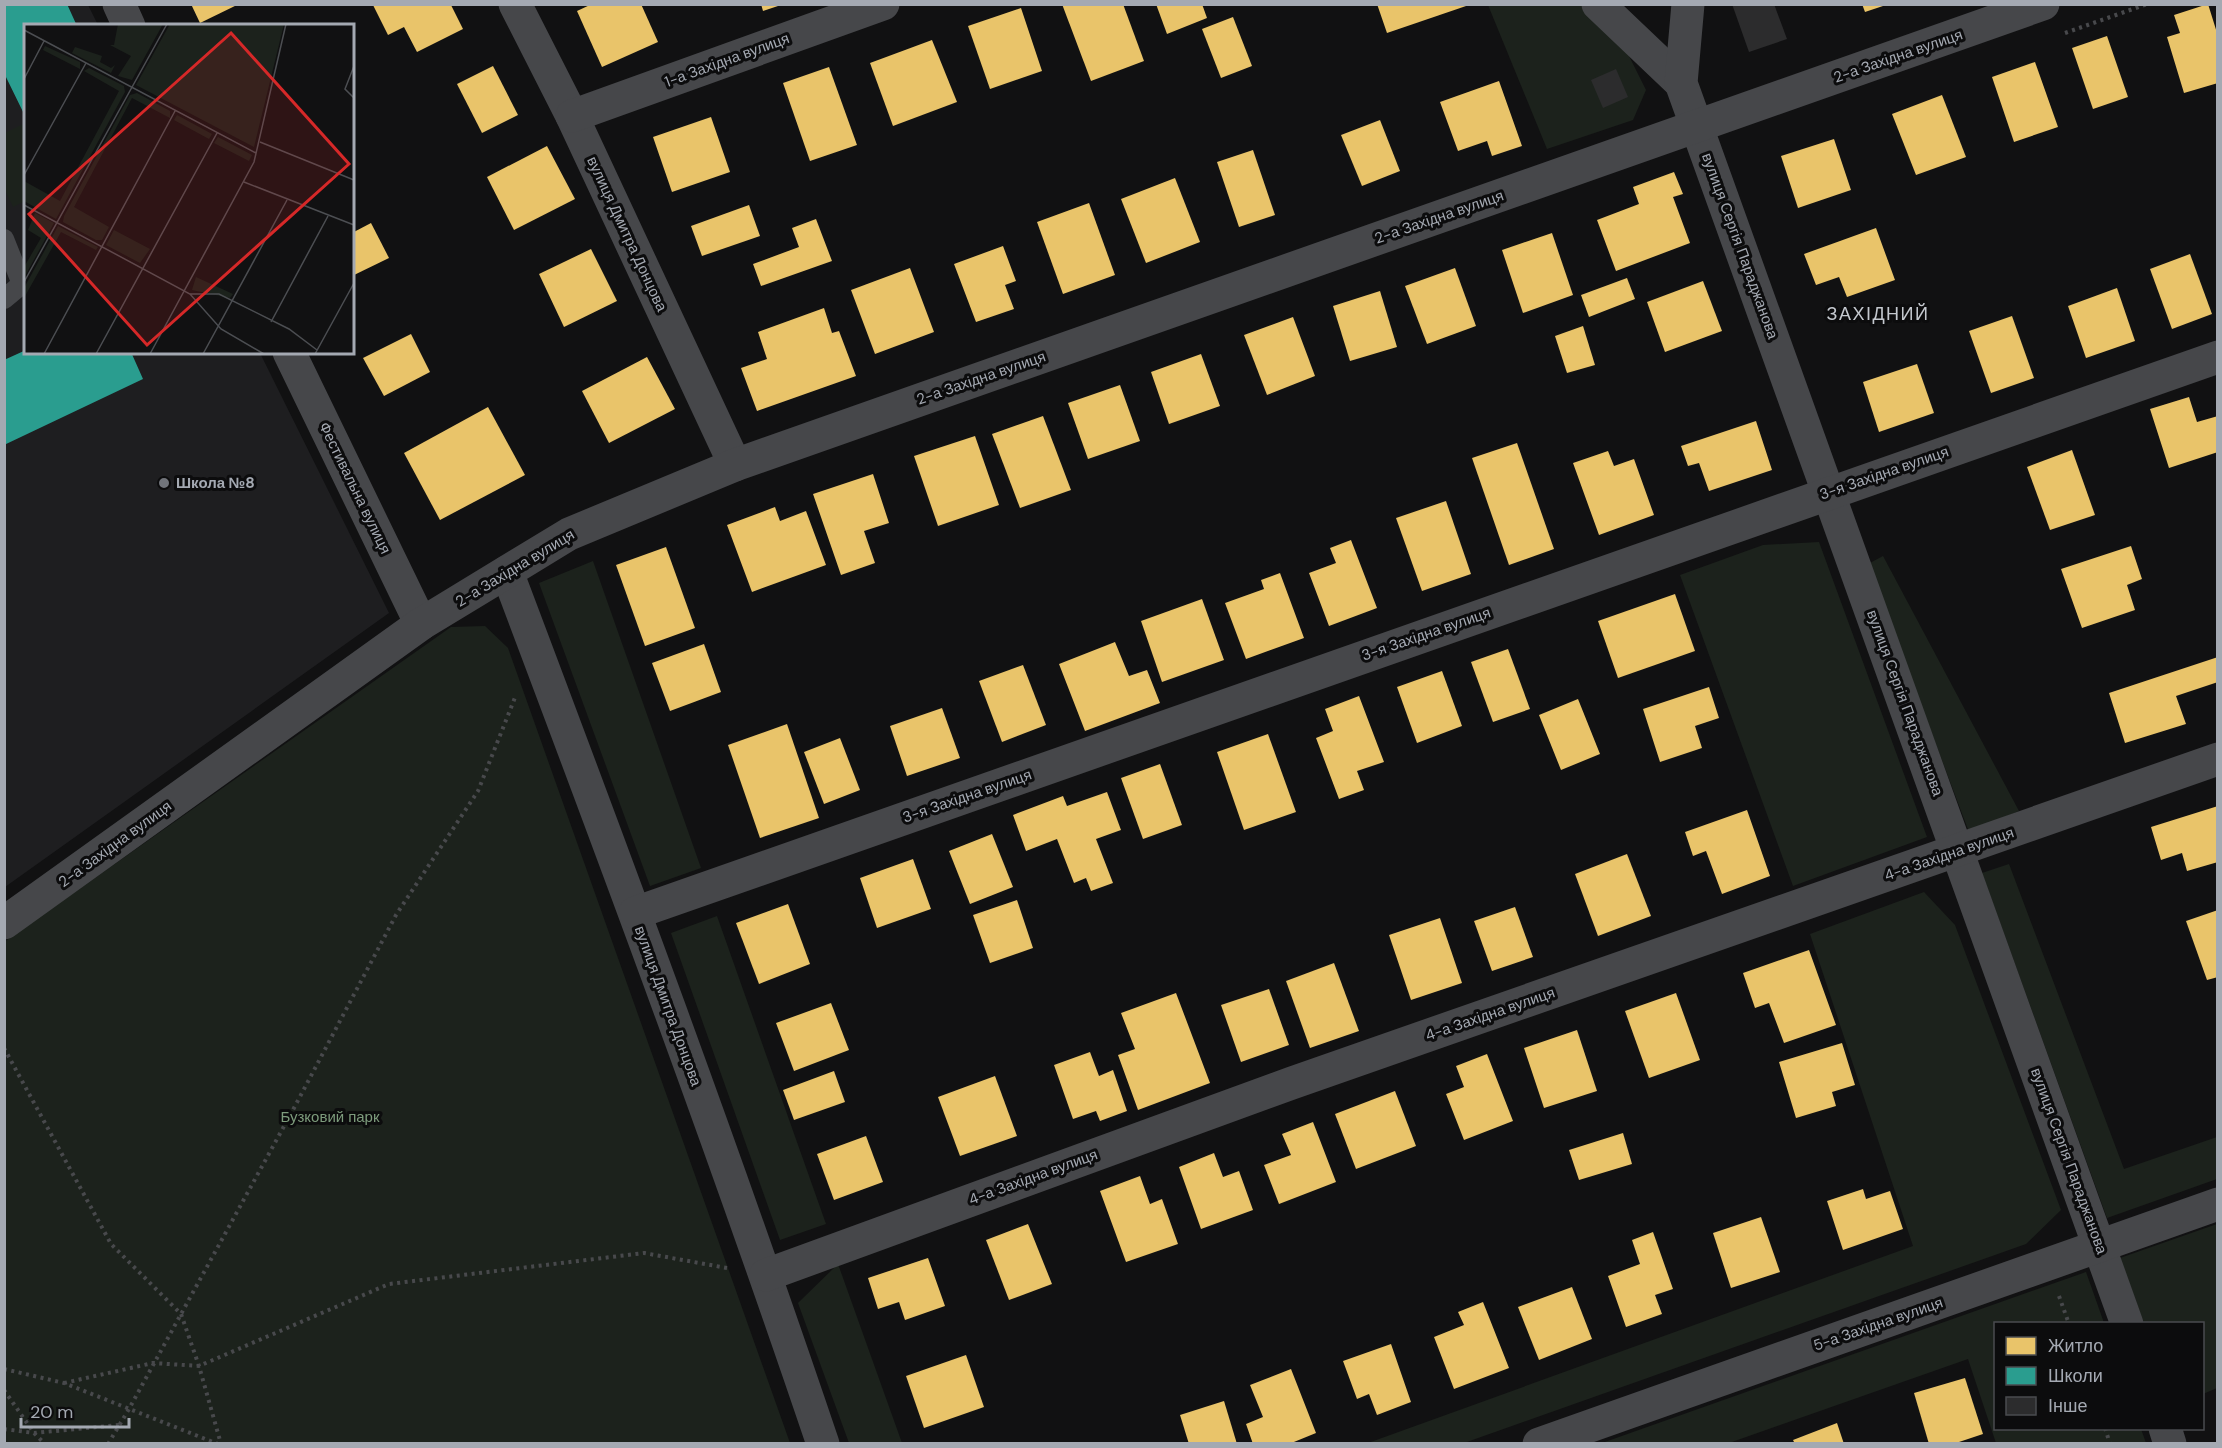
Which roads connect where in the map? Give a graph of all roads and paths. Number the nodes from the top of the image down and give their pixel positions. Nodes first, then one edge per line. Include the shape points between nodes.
1 (119, 4) edge
2 (515, 4) edge
3 (883, 4) edge
4 (1598, 4) edge
5 (1688, 4) edge
6 (2043, 4) edge
7 (128, 24) edge
8 (1681, 83) junction
9 (572, 116) junction
10 (1697, 126) junction
11 (4, 238) edge
12 (4, 299) edge
13 (290, 354) edge
14 (2217, 357) edge
15 (735, 465) junction
16 (1829, 492) junction
17 (507, 572) junction
18 (421, 624) junction
19 (535, 647) junction
20 (2217, 759) edge
21 (1958, 851) junction
22 (635, 913) junction
23 (4, 923) edge
24 (4, 1048) edge
25 (2217, 1204) edge
26 (2099, 1245) junction
27 (766, 1275) junction
28 (181, 1314) junction
29 (2127, 1322) edge
30 (153, 1364) junction
31 (199, 1366) junction
32 (4, 1369) edge
33 (64, 1383) junction
34 (4, 1390) edge
35 (129, 1409) junction
36 (119, 1425) junction
37 (4, 1429) edge
38 (34, 1433) junction
39 (45, 1443) edge
40 (108, 1443) edge
41 (220, 1443) edge
42 (823, 1443) edge
43 (1539, 1443) edge

1 - 7 street
2 - 9 street, вулиця Дмитра Донцова
3 - 9 street, 1-а Західна вулиця
4 - 8 street, вулиця Сергія Параджанова
5 - 8 street, вулиця Сергія Параджанова
6 - 10 street, 2-а Західна вулиця
8 - 10 street, вулиця Сергія Параджанова
9 - 15 street, вулиця Дмитра Донцова
10 - 15 street, 2-а Західна вулиця
10 - 16 street, вулиця Сергія Параджанова
11 - 12 lane via 22,284
13 - 18 street, Фестивальна вулиця
14 - 16 street, 3-я Західна вулиця
15 - 17 street, 2-а Західна вулиця via 569,534
16 - 21 street, вулиця Сергія Параджанова
16 - 22 street, 3-я Західна вулиця
17 - 18 street, 2-а Західна вулиця
17 - 19 street, вулиця Дмитра Донцова
18 - 23 street, 2-а Західна вулиця
19 - 22 street, вулиця Дмитра Донцова
19 - 28 path via 478,791 396,915
20 - 21 street, 4-а Західна вулиця
21 - 26 street, вулиця Сергія Параджанова
21 - 27 street, 4-а Західна вулиця via 1292,1083
22 - 27 street, вулиця Дмитра Донцова
24 - 28 path via 111,1244
25 - 26 street, 5-а Західна вулиця
26 - 29 street, вулиця Сергія Параджанова
26 - 43 street, 5-а Західна вулиця
27 - 31 path via 644,1253 389,1284
27 - 42 street, вулиця Дмитра Донцова
28 - 30 path
28 - 31 path
30 - 31 path
30 - 33 path
30 - 35 path
31 - 41 path
32 - 33 path
33 - 35 path
34 - 38 path
35 - 36 path
35 - 41 path
36 - 38 path
36 - 40 path
37 - 38 path
38 - 39 path

